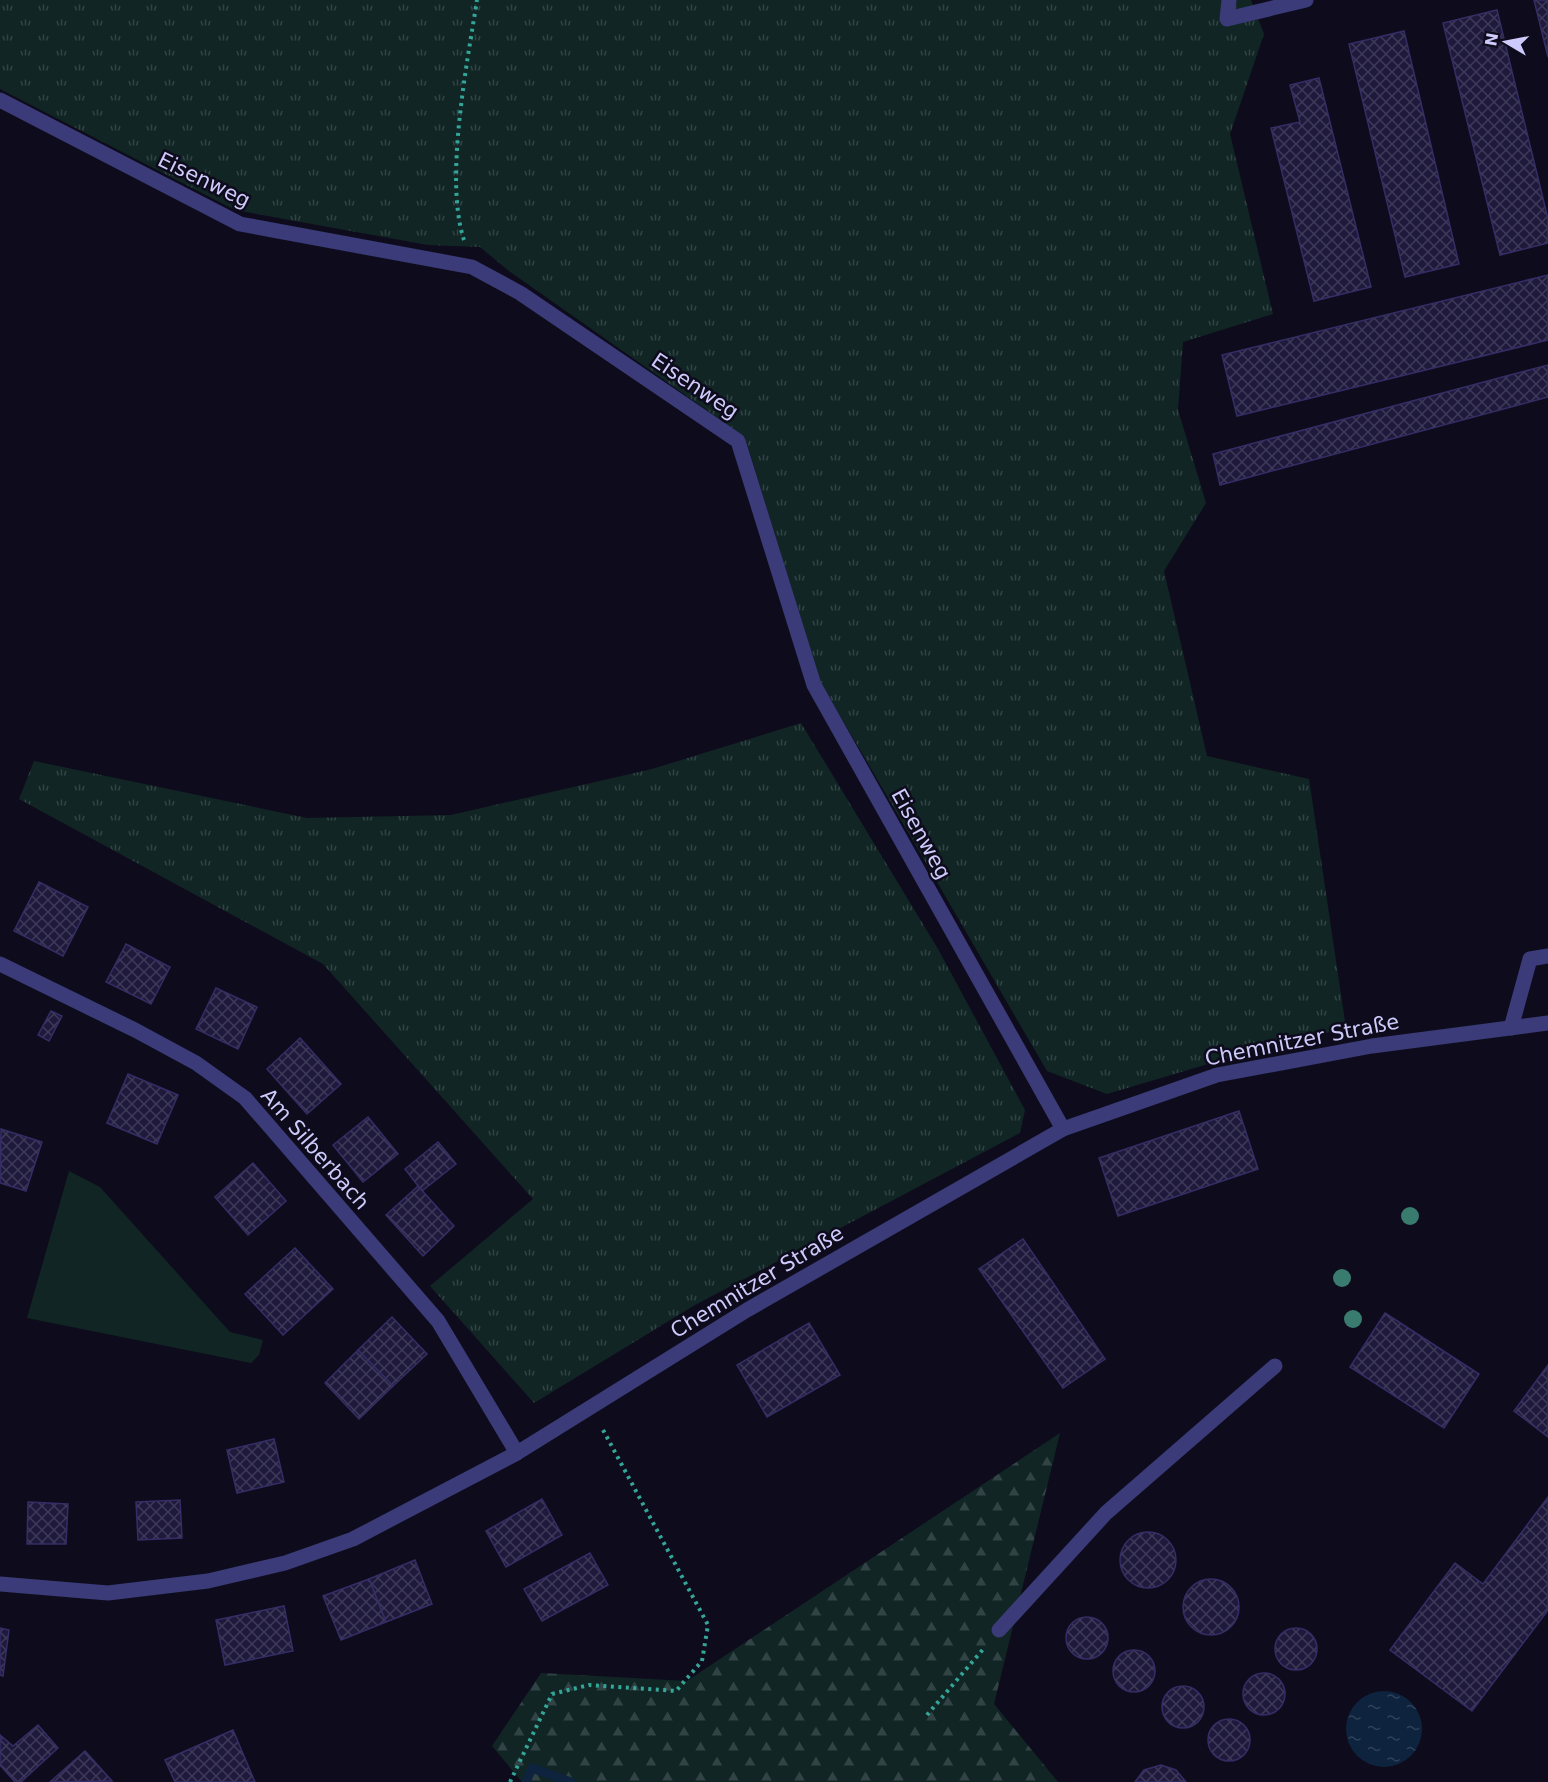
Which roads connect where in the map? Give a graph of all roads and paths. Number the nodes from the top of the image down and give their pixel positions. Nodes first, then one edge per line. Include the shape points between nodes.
1 (477, 0) edge
2 (1229, 0) edge
3 (1306, 0) edge
4 (0, 100) edge
5 (472, 267) junction
6 (1548, 956) edge
7 (0, 964) edge
8 (1548, 1023) edge
9 (1511, 1028) junction
10 (1063, 1129) junction
11 (1275, 1366) dead end
12 (589, 1407) junction
13 (517, 1453) junction
14 (0, 1584) edge
15 (999, 1630) joint
16 (927, 1715) dead end
17 (510, 1782) edge

1 - 5 path via 463,83 456,182 462,235
2 - 3 street via 1227,19
4 - 5 street, Eisenweg via 240,224
5 - 10 street, Eisenweg via 520,293 738,441 814,685
6 - 9 street via 1530,958
7 - 13 street, Am Silberbach via 196,1063 245,1098 438,1320
8 - 9 street, Chemnitzer Straße
9 - 10 street, Chemnitzer Straße via 1372,1046 1217,1076
10 - 12 street, Chemnitzer Straße via 747,1310
11 - 15 street via 1106,1513
12 - 13 street, Chemnitzer Straße
12 - 17 path via 708,1625 702,1660 676,1690 589,1684 552,1694
13 - 14 street, Chemnitzer Straße via 352,1539 285,1563 208,1581 108,1593
15 - 16 path

